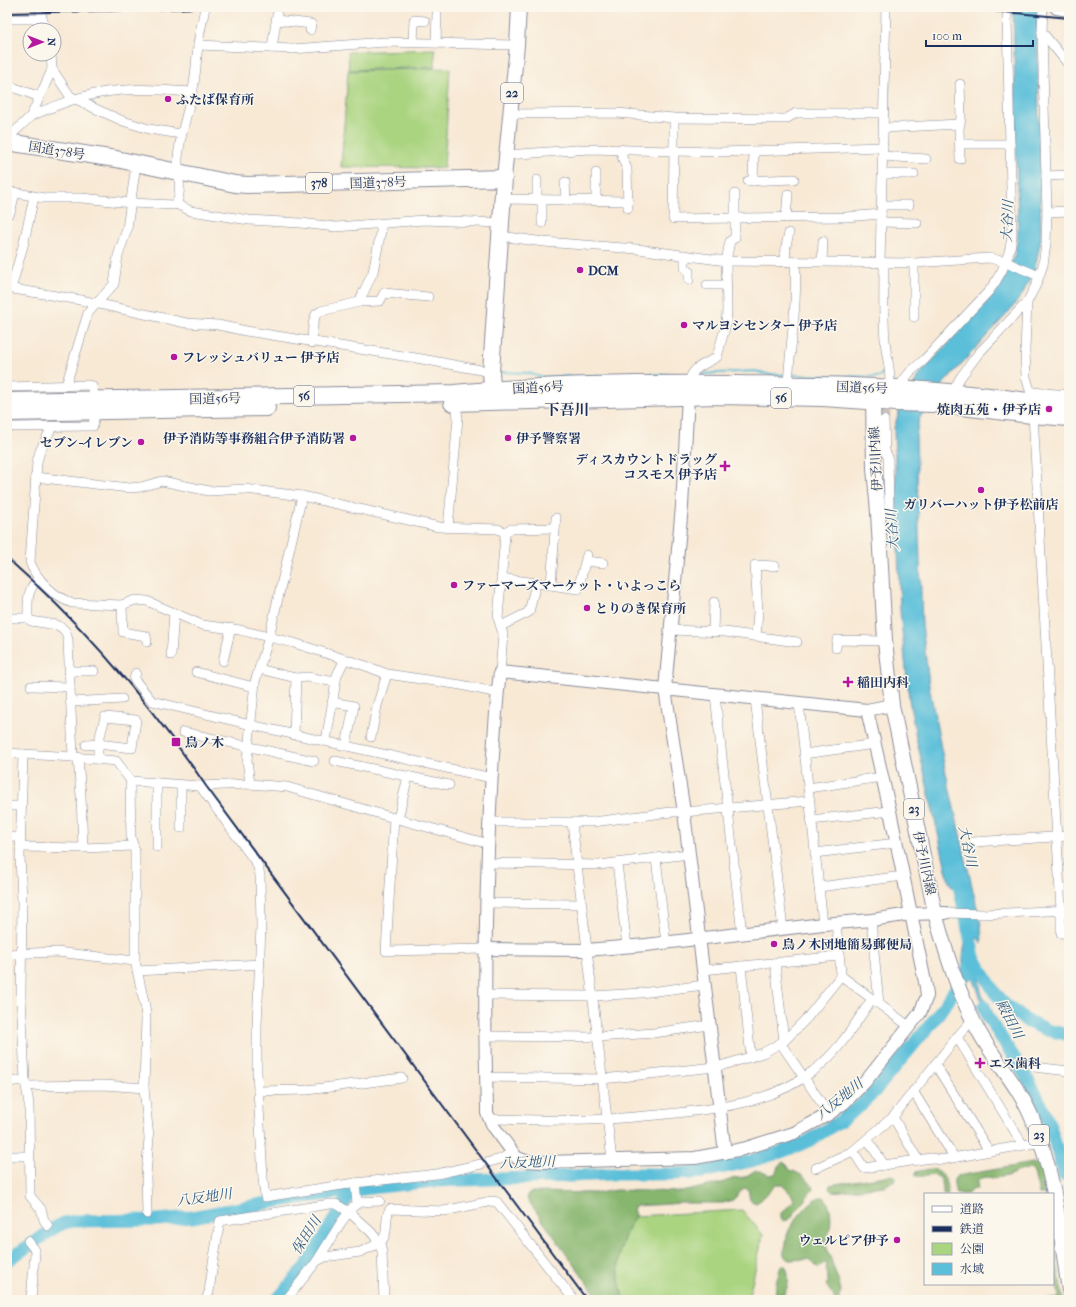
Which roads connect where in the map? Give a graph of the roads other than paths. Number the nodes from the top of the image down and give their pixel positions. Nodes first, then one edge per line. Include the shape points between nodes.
1 (39, 7) edge
2 (205, 7) edge
3 (519, 7) edge
4 (886, 7) edge
5 (1043, 7) edge
6 (1057, 7) edge
7 (1069, 9) edge
8 (436, 14) dead end
9 (1007, 16) dead end
10 (42, 19) junction
11 (7, 20) edge
12 (425, 21) dead end
13 (43, 22) edge
14 (310, 30) dead end
15 (1042, 32) junction
16 (413, 42) junction
17 (436, 42) junction
18 (198, 45) junction
19 (517, 45) junction
20 (272, 48) junction
21 (52, 62) edge
22 (1069, 65) edge
23 (52, 69) junction
24 (960, 84) dead end
25 (7, 85) edge
26 (192, 92) junction
27 (40, 97) junction
28 (76, 99) junction
29 (884, 113) junction
30 (510, 114) junction
31 (31, 116) junction
32 (674, 118) junction
33 (959, 124) junction
34 (884, 128) junction
35 (182, 134) junction
36 (7, 139) edge
37 (7, 142) edge
38 (960, 144) junction
39 (1010, 144) junction
40 (621, 149) junction
41 (674, 150) junction
42 (754, 151) junction
43 (883, 152) junction
44 (506, 156) junction
45 (926, 159) dead end
46 (960, 159) dead end
47 (136, 164) junction
48 (178, 172) junction
49 (596, 173) dead end
50 (883, 174) junction
51 (914, 174) dead end
52 (1069, 175) edge
53 (1046, 176) junction
54 (790, 177) dead end
55 (504, 178) junction
56 (537, 180) dead end
57 (565, 182) dead end
58 (11, 192) edge
59 (735, 194) dead end
60 (788, 194) dead end
61 (34, 197) junction
62 (503, 200) junction
63 (540, 200) junction
64 (566, 200) junction
65 (596, 201) junction
66 (131, 204) junction
67 (176, 204) junction
68 (909, 205) dead end
69 (1069, 211) edge
70 (1047, 212) junction
71 (10, 213) dead end
72 (881, 214) junction
73 (735, 218) junction
74 (786, 218) junction
75 (542, 223) dead end
76 (381, 224) junction
77 (911, 225) dead end
78 (501, 229) junction
79 (789, 233) dead end
80 (823, 241) dead end
81 (685, 255) junction
82 (726, 261) junction
83 (790, 262) junction
84 (822, 262) junction
85 (882, 263) junction
86 (914, 263) junction
87 (1008, 263) junction
88 (1038, 275) junction
89 (689, 280) dead end
90 (707, 285) dead end
91 (727, 285) junction
92 (9, 289) edge
93 (428, 297) dead end
94 (359, 302) junction
95 (1027, 302) junction
96 (96, 304) junction
97 (914, 317) dead end
98 (312, 342) junction
99 (491, 372) junction
100 (66, 385) junction
101 (788, 385) junction
102 (7, 387) edge
103 (689, 390) junction
104 (950, 392) junction
105 (889, 393) junction
106 (1069, 395) edge
107 (493, 396) junction
108 (454, 398) junction
109 (7, 400) edge
110 (1032, 403) junction
111 (94, 405) junction
112 (1069, 406) edge
113 (7, 413) edge
114 (1069, 418) edge
115 (884, 420) tunnel mouth
116 (7, 427) edge
117 (52, 427) junction
118 (35, 477) junction
119 (302, 496) junction
120 (878, 512) junction
121 (556, 518) dead end
122 (448, 528) junction
123 (555, 528) junction
124 (504, 532) junction
125 (603, 563) dead end
126 (775, 566) dead end
127 (39, 578) junction
128 (501, 578) junction
129 (536, 583) junction
130 (551, 585) junction
131 (714, 602) dead end
132 (122, 605) junction
133 (174, 613) junction
134 (7, 618) edge
135 (28, 618) junction
136 (501, 626) junction
137 (231, 628) junction
138 (670, 630) junction
139 (713, 632) junction
140 (756, 636) junction
141 (269, 637) junction
142 (885, 641) junction
143 (147, 642) dead end
144 (797, 642) dead end
145 (836, 648) dead end
146 (171, 655) dead end
147 (345, 659) junction
148 (223, 661) dead end
149 (259, 669) junction
150 (70, 671) junction
151 (94, 671) dead end
152 (196, 672) dead end
153 (500, 672) junction
154 (136, 673) dead end
155 (387, 674) junction
156 (296, 678) junction
157 (335, 682) junction
158 (31, 686) dead end
159 (70, 687) junction
160 (254, 687) junction
161 (665, 689) junction
162 (498, 693) junction
163 (715, 695) junction
164 (755, 698) junction
165 (122, 699) dead end
166 (71, 702) junction
167 (332, 702) junction
168 (799, 703) junction
169 (892, 705) junction
170 (867, 710) junction
171 (251, 725) junction
172 (183, 732) dead end
173 (294, 734) junction
174 (370, 737) dead end
175 (326, 741) junction
176 (98, 744) junction
177 (875, 744) junction
178 (86, 745) dead end
179 (346, 746) junction
180 (248, 747) junction
181 (7, 753) edge
182 (23, 754) junction
183 (804, 754) junction
184 (76, 757) junction
185 (98, 759) junction
186 (314, 761) dead end
187 (335, 761) dead end
188 (408, 776) junction
189 (882, 777) junction
190 (492, 778) junction
191 (132, 781) junction
192 (157, 783) junction
193 (250, 784) junction
194 (181, 785) junction
195 (449, 785) dead end
196 (200, 786) junction
197 (808, 788) junction
198 (809, 801) junction
199 (768, 805) junction
200 (7, 806) edge
201 (21, 806) junction
202 (728, 808) junction
203 (890, 811) junction
204 (684, 812) junction
205 (396, 819) junction
206 (811, 820) junction
207 (490, 822) junction
208 (572, 822) junction
209 (181, 828) dead end
210 (1069, 836) edge
211 (7, 837) edge
212 (20, 837) junction
213 (1056, 837) junction
214 (973, 842) dead end
215 (896, 843) junction
216 (489, 844) junction
217 (133, 846) junction
218 (20, 847) junction
219 (158, 847) dead end
220 (83, 848) junction
221 (815, 853) junction
222 (689, 854) junction
223 (656, 858) junction
224 (488, 863) junction
225 (617, 863) junction
226 (576, 864) junction
227 (903, 876) junction
228 (819, 887) junction
229 (486, 903) junction
230 (581, 904) junction
231 (1065, 910) edge
232 (940, 913) junction
233 (910, 914) junction
234 (871, 920) junction
235 (829, 924) junction
236 (783, 929) junction
237 (742, 934) junction
238 (1069, 934) edge
239 (700, 938) junction
240 (666, 943) junction
241 (627, 947) junction
242 (485, 949) junction
243 (586, 950) junction
244 (21, 953) junction
245 (7, 954) edge
246 (839, 956) junction
247 (135, 961) junction
248 (775, 963) junction
249 (260, 964) junction
250 (741, 966) junction
251 (703, 970) junction
252 (137, 971) junction
253 (840, 975) junction
254 (704, 985) junction
255 (486, 995) junction
256 (593, 996) junction
257 (876, 1002) junction
258 (973, 1019) junction
259 (709, 1025) junction
260 (910, 1027) junction
261 (486, 1036) junction
262 (597, 1037) junction
263 (957, 1037) junction
264 (783, 1043) junction
265 (751, 1057) junction
266 (935, 1064) junction
267 (715, 1067) junction
268 (1034, 1067) dead end
269 (1069, 1071) edge
270 (486, 1077) junction
271 (805, 1077) junction
272 (402, 1078) dead end
273 (602, 1080) junction
274 (7, 1082) edge
275 (26, 1083) junction
276 (144, 1088) junction
277 (258, 1091) junction
278 (913, 1091) junction
279 (719, 1108) junction
280 (829, 1114) junction
281 (892, 1117) junction
282 (489, 1119) junction
283 (606, 1120) junction
284 (868, 1140) junction
285 (1041, 1142) junction
286 (1023, 1145) junction
287 (853, 1151) junction
288 (989, 1151) junction
289 (512, 1152) junction
290 (725, 1153) junction
291 (7, 1156) edge
292 (29, 1156) junction
293 (954, 1157) junction
294 (612, 1160) junction
295 (918, 1160) junction
296 (884, 1165) junction
297 (816, 1168) dead end
298 (356, 1192) junction
299 (380, 1201) dead end
300 (349, 1212) junction
301 (147, 1214) dead end
302 (48, 1226) dead end
303 (380, 1243) junction
304 (30, 1244) dead end
305 (317, 1261) junction
306 (1069, 1290) edge
307 (31, 1300) edge
308 (199, 1300) edge
309 (202, 1300) edge
310 (206, 1300) edge
311 (286, 1300) edge
312 (384, 1300) edge
313 (574, 1300) edge

1 - 10 street
2 - 18 street
3 - 19 main road, 22
4 - 29 street
5 - 15 street
6 - 7 main road
8 - 17 street
9 - 39 street
10 - 11 street
10 - 13 street
12 - 16 street via 414,20
14 - 20 street via 310,24 277,18
15 - 22 street
15 - 53 street
16 - 17 street
16 - 20 street
17 - 19 street
18 - 20 street
18 - 26 street
19 - 30 main road, 22
21 - 23 street
23 - 27 street
23 - 28 street via 70,96
24 - 33 street
25 - 27 street
26 - 28 street via 123,90 101,92
26 - 35 street
27 - 31 street
28 - 31 street
28 - 35 street via 123,121 149,129
29 - 32 street via 796,113 786,119
29 - 34 street
30 - 32 street via 617,113
30 - 44 main road, 22
31 - 36 street
32 - 41 street
33 - 34 street
33 - 38 street
34 - 43 street
35 - 48 street via 178,148
37 - 47 highway, 国道378号 / 378
38 - 39 street
38 - 46 street
39 - 87 street via 1012,233
40 - 41 street
40 - 44 street via 590,148
40 - 65 street via 627,169 628,204
41 - 42 street
41 - 73 street via 673,219
42 - 43 street
42 - 54 street via 750,181
43 - 45 street
43 - 50 street
44 - 55 main road, 22
47 - 48 highway, 国道378号 / 378
47 - 66 street
48 - 55 highway, 国道378号 / 378 via 247,185
48 - 67 street via 179,191
49 - 65 street
50 - 51 street
50 - 72 street
52 - 53 street
53 - 70 street
55 - 62 highway
56 - 63 street
57 - 64 street
58 - 61 street
58 - 71 street
59 - 73 street
60 - 74 street
61 - 66 street via 92,199
61 - 92 street via 23,246
62 - 63 street
62 - 78 highway
63 - 64 street
63 - 75 street
64 - 65 street
66 - 67 street
66 - 96 street via 114,284
67 - 76 street via 191,211 249,220 336,228
68 - 72 street
69 - 70 street
70 - 88 street via 1045,255
72 - 74 street
72 - 77 street
72 - 85 street
73 - 74 street
73 - 82 street via 735,238 730,241
76 - 78 street via 424,220
76 - 94 street via 373,272
78 - 81 street via 544,242
78 - 99 highway
79 - 83 street via 786,246
80 - 84 street
81 - 82 street
81 - 89 street via 685,268 689,271
82 - 83 street
82 - 91 street
83 - 84 street
83 - 101 street via 796,283
84 - 85 street
85 - 86 street
85 - 105 street
86 - 87 street via 989,258
86 - 97 street
87 - 88 street
87 - 105 street via 989,291
88 - 95 street
90 - 91 street
91 - 103 street via 726,324 717,358 694,371 690,376
92 - 96 street
93 - 94 street via 384,293 380,301
94 - 98 street via 316,314
95 - 104 street via 978,354
95 - 110 street via 1026,376
96 - 98 street via 186,323 218,325
96 - 100 street via 88,313
98 - 99 street
99 - 107 highway
100 - 102 street
100 - 111 street via 92,386
101 - 103 highway, 国道56号 / 56
101 - 105 highway, 国道56号 / 56
103 - 105 highway, 国道56号 / 56 via 718,396 823,398
103 - 107 highway, 国道56号 / 56 via 570,385
103 - 138 street via 682,506
104 - 105 highway, 国道56号 / 56
104 - 110 highway, 国道56号 / 56
105 - 110 highway, 国道56号 / 56 via 934,404
105 - 120 main road, 伊予川内線 / 23 via 874,468
106 - 110 street
107 - 108 highway, 国道56号 / 56
108 - 111 highway, 国道56号 / 56
108 - 122 street via 458,418
109 - 111 highway, 国道56号 / 56
110 - 112 highway, 国道56号 / 56
110 - 114 highway, 国道56号 / 56
110 - 213 street
111 - 113 highway, 国道56号 / 56
111 - 117 street via 92,426
115 - 120 street via 889,511
116 - 117 street
117 - 118 street via 40,451
118 - 119 street via 130,488 162,481 209,491 246,490
118 - 127 street via 30,562
119 - 122 street
119 - 141 street
120 - 142 main road, 伊予川内線 / 23
121 - 123 street
122 - 124 street via 498,529
123 - 124 street via 512,529
123 - 130 street
124 - 128 street
125 - 130 street via 586,558 578,589
126 - 140 street via 756,565
127 - 132 street via 55,594 72,603
127 - 135 street via 28,596
128 - 129 street
128 - 136 street via 498,618
129 - 130 street
129 - 136 street via 529,612
131 - 139 street
132 - 133 street via 135,600 147,601
132 - 143 street via 123,632 146,636
133 - 137 street via 202,625
133 - 146 street
134 - 135 street
135 - 150 street via 31,621 57,625 66,632
136 - 153 street via 503,634
137 - 141 street
137 - 148 street
138 - 139 street
138 - 161 street
139 - 140 street
140 - 144 street
141 - 147 street
141 - 149 street
142 - 145 street via 837,640
142 - 169 main road, 伊予川内線 / 23
147 - 155 street
147 - 157 street
149 - 156 street
149 - 160 street
150 - 151 street
150 - 159 street
152 - 160 street
153 - 161 street
153 - 162 street
154 - 171 street via 134,679 152,701
155 - 162 street
155 - 174 street
156 - 157 street via 308,677
156 - 173 street
157 - 167 street
158 - 159 street
159 - 166 street
160 - 171 street
161 - 163 street
161 - 204 street
162 - 190 street
163 - 164 street
163 - 202 street
164 - 168 street
164 - 199 street
165 - 166 street
166 - 184 street
167 - 175 street
167 - 179 street via 354,706
168 - 170 street
168 - 183 street
169 - 170 street
169 - 232 main road, 伊予川内線 / 23
170 - 177 street
171 - 173 street
171 - 180 street
172 - 180 street
173 - 175 street
175 - 179 street
176 - 176 street via 106,717 136,720 132,748
176 - 178 street
176 - 185 street
177 - 183 street
177 - 189 street
179 - 190 street
180 - 186 street
180 - 193 street via 246,760
181 - 182 street
182 - 184 street
182 - 201 street
183 - 197 street
184 - 185 street
184 - 220 street
185 - 191 street via 116,761
187 - 188 street
188 - 195 street
188 - 205 street
189 - 197 street
189 - 203 street
190 - 207 street
191 - 192 street
191 - 217 street via 130,786
192 - 194 street
192 - 219 street
193 - 196 street
193 - 205 street via 287,787
194 - 196 street
194 - 209 street
196 - 249 street via 258,864
197 - 198 street
198 - 199 street
198 - 206 street
199 - 202 street
199 - 236 street
200 - 201 street
201 - 212 street
202 - 204 street
202 - 237 street
203 - 206 street
203 - 215 street
204 - 208 street
204 - 222 street
205 - 216 street
205 - 242 street via 386,951
206 - 221 street
207 - 208 street
207 - 216 street
208 - 226 street
210 - 213 street
211 - 212 street
212 - 218 street
213 - 214 street
213 - 231 street
215 - 221 street
215 - 227 street
216 - 224 street
217 - 220 street
217 - 247 street
218 - 220 street
218 - 244 street
221 - 228 street
222 - 223 street
222 - 239 street
223 - 225 street
223 - 240 street
224 - 226 street
224 - 229 street
225 - 226 street
225 - 241 street
226 - 230 street
227 - 228 street
227 - 233 street
228 - 235 street
229 - 230 street
229 - 242 street
230 - 243 street
231 - 232 street via 983,914
231 - 238 street via 1061,933
232 - 233 street
232 - 258 main road, 伊予川内線 / 23 via 950,962
233 - 234 street
233 - 260 street via 927,996 920,1013
234 - 235 street
234 - 257 street
235 - 236 street
235 - 246 street
236 - 237 street
237 - 239 street
239 - 240 street
239 - 251 street
240 - 241 street
241 - 243 street
242 - 243 street
242 - 255 street
243 - 256 street
244 - 245 street
244 - 247 street via 65,952
244 - 275 street
246 - 248 street
246 - 253 street
247 - 252 street
248 - 250 street
248 - 264 street
249 - 252 street
249 - 277 street via 256,1026
250 - 251 street
250 - 265 street
251 - 254 street
252 - 276 street via 146,1019
253 - 257 street
253 - 264 street via 807,1018
254 - 256 street
254 - 259 street
255 - 256 street
255 - 261 street
256 - 262 street
257 - 260 street
257 - 271 street via 819,1067
258 - 263 street
258 - 285 main road, 伊予川内線 / 23 via 1024,1101
259 - 262 street via 654,1033
259 - 267 street
260 - 280 street via 860,1088
261 - 262 street
261 - 270 street
262 - 273 street
263 - 266 street
263 - 286 street
264 - 265 street
264 - 271 street
265 - 267 street
266 - 278 street
266 - 288 street
267 - 273 street
267 - 279 street
268 - 269 street
270 - 273 street
270 - 282 street
271 - 279 street via 781,1090
271 - 280 street
272 - 277 street via 307,1090
273 - 283 street
274 - 275 street
275 - 276 street
275 - 292 street via 29,1104
276 - 301 street via 149,1138 146,1175
277 - 298 street via 265,1197
278 - 281 street
278 - 293 street
279 - 283 street
279 - 290 street
280 - 290 street via 794,1133
281 - 284 street
281 - 295 street
282 - 283 street
282 - 289 street
283 - 294 street
284 - 287 street
284 - 296 street
285 - 286 street
285 - 306 main road, 伊予川内線 / 23 via 1054,1191
286 - 288 street
287 - 296 street via 864,1168
287 - 297 street
288 - 293 street
289 - 294 street via 517,1158 526,1161
289 - 298 street via 501,1159
290 - 294 street via 683,1159
291 - 292 street
292 - 302 street via 30,1196 42,1209
293 - 295 street
295 - 296 street
298 - 299 street
298 - 300 street
300 - 303 street
300 - 305 street
300 - 310 street via 336,1204 330,1204 220,1222
303 - 305 street via 360,1252 325,1257
303 - 312 street
303 - 313 street via 386,1235 390,1209 444,1211 496,1202
304 - 307 street via 35,1253
305 - 311 street
308 - 309 street

